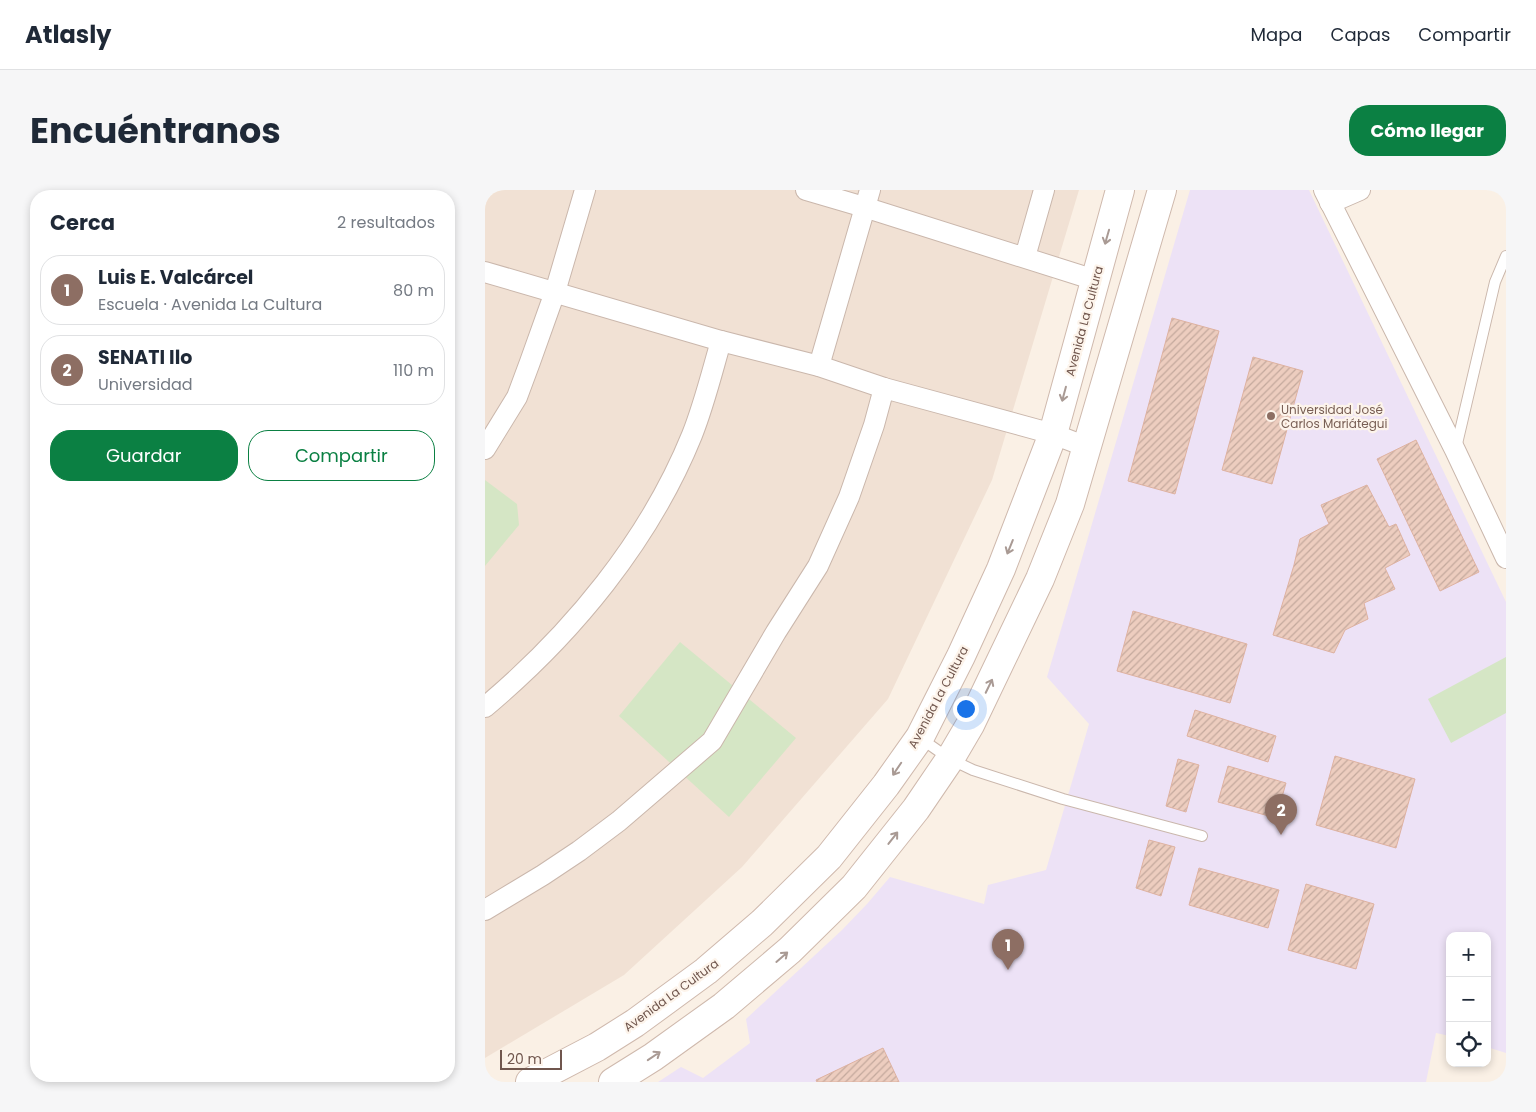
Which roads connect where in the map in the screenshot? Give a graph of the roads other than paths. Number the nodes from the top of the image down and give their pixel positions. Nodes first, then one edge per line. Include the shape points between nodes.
1 (585, 190) edge
2 (806, 190) edge
3 (1044, 190) edge
4 (1120, 190) edge
5 (1162, 190) edge
6 (1360, 190) edge
7 (1327, 197) edge
8 (867, 198) edge
9 (1506, 256) edge
10 (1025, 257) junction
11 (485, 272) edge
12 (1095, 280) junction
13 (555, 292) junction
14 (721, 341) junction
15 (819, 366) junction
16 (884, 388) junction
17 (1053, 434) junction
18 (1087, 446) junction
19 (485, 449) edge
20 (1455, 450) junction
21 (1506, 558) edge
22 (485, 707) edge
23 (919, 737) junction
24 (950, 759) junction
25 (1202, 836) dead end
26 (485, 910) edge
27 (670, 998) junction
28 (689, 1031) junction
29 (530, 1082) edge
30 (613, 1082) edge

1 - 13 street
2 - 8 street
3 - 10 street
4 -> 12 street, Avenida La Cultura
5 - 18 street
6 - 7 street
7 - 20 street
8 - 10 street
8 - 15 street
9 - 20 lane via 1495,282
10 - 12 street
11 - 13 street
12 -> 17 street, Avenida La Cultura
13 - 14 street
13 - 19 street via 517,397
14 - 15 street
14 - 22 street via 692,434 653,512 626,555 599,591 535,663
15 - 16 street
16 - 17 street
16 - 26 street via 849,497 818,566 712,741 579,851
17 - 18 street
17 -> 23 street, Avenida La Cultura via 1001,569
24 -> 18 street via 970,725 1040,579
20 - 21 street
23 - 24 lane
23 -> 27 street, Avenida La Cultura via 887,785 829,857 762,923
24 - 25 lane via 973,770 1063,799
28 -> 24 street via 790,950 854,887 916,809
27 - 28 street
27 - 29 street, Avenida La Cultura via 597,1047
30 -> 28 street

